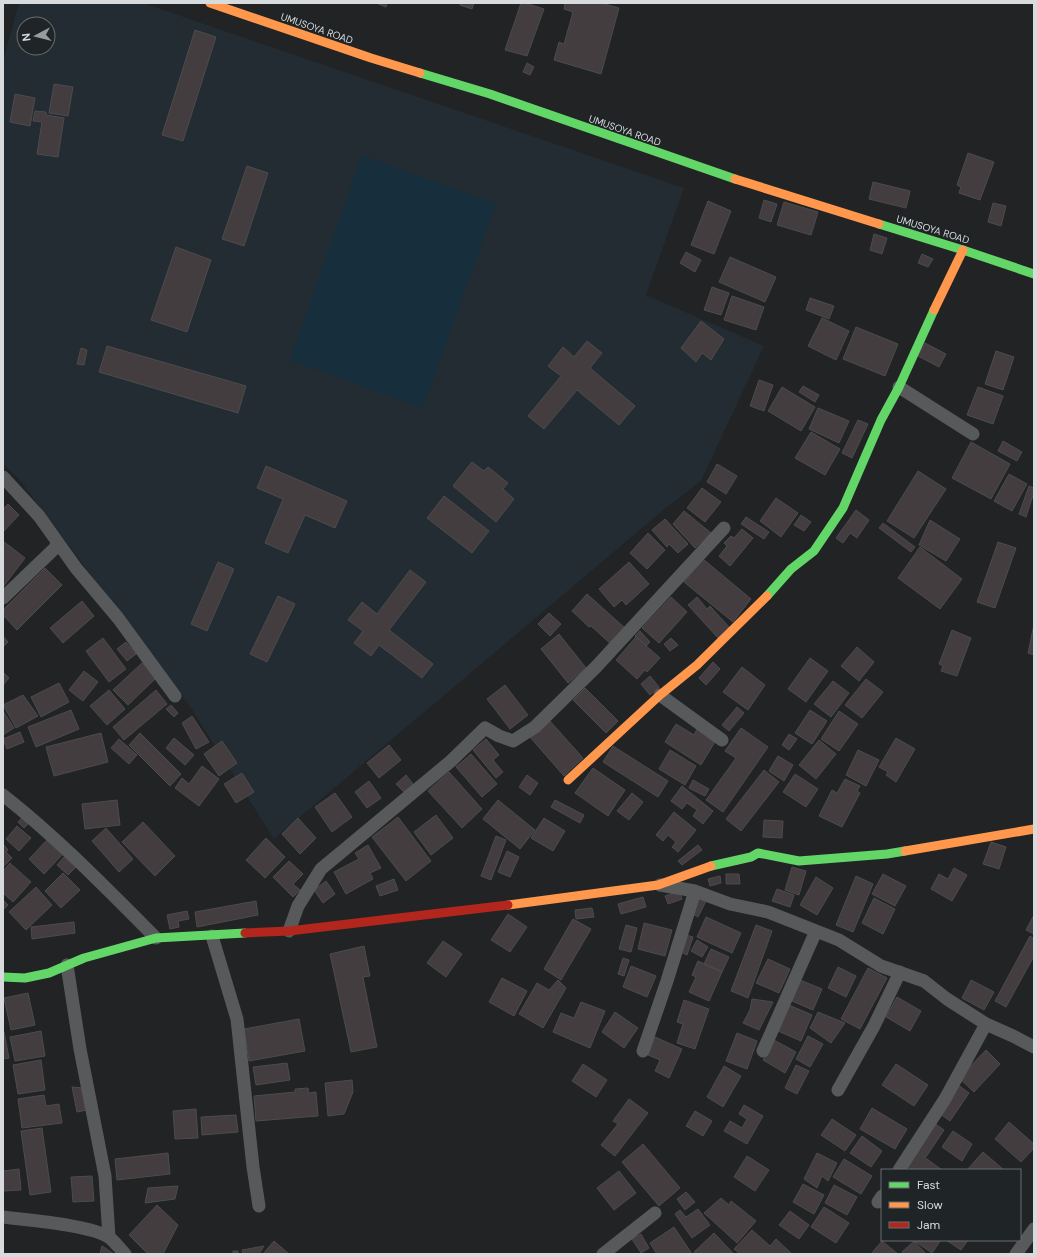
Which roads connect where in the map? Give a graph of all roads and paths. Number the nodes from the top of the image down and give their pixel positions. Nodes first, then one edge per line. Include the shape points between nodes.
1 (210, 3) edge
2 (963, 250) junction
3 (1034, 274) edge
4 (899, 387) junction
5 (973, 434) dead end
6 (3, 476) edge
7 (724, 528) dead end
8 (56, 540) junction
9 (3, 598) edge
10 (660, 695) junction
11 (175, 696) dead end
12 (722, 740) dead end
13 (568, 780) dead end
14 (3, 795) edge
15 (1034, 829) edge
16 (658, 885) junction
17 (695, 892) junction
18 (289, 931) junction
19 (816, 931) junction
20 (212, 936) junction
21 (156, 938) junction
22 (67, 965) junction
23 (900, 972) junction
24 (3, 977) edge
25 (986, 1024) junction
26 (1034, 1048) edge
27 (643, 1051) dead end
28 (763, 1051) dead end
29 (838, 1090) dead end
30 (900, 1169) edge
31 (259, 1206) dead end
32 (655, 1213) dead end
33 (3, 1217) edge
34 (1034, 1229) edge
35 (109, 1238) junction
36 (124, 1254) edge
37 (603, 1254) edge
38 (1016, 1254) edge

1 - 2 street, UMUSOYA ROAD via 370,58 490,94 737,180
2 - 3 street, UMUSOYA ROAD
2 - 4 street
4 - 5 street
4 - 10 street via 881,420 843,508 814,551 791,569 732,632
6 - 8 street via 39,516
7 - 18 street via 601,662 535,727 513,741 484,728 451,761 321,869 298,906
8 - 9 street via 57,545 54,549
8 - 11 street
10 - 12 street
10 - 13 street
14 - 21 street via 33,818
15 - 16 street via 887,854 799,861 758,853 751,857 703,868
16 - 17 street
16 - 18 street
17 - 19 street via 730,904 768,912
17 - 27 street
18 - 20 street
19 - 23 street via 839,940 881,966
19 - 28 street
20 - 21 street
20 - 31 street via 236,1019
21 - 22 street
22 - 24 street via 49,973 25,978
22 - 35 street via 80,1049 105,1176
23 - 25 street via 924,981
23 - 29 street via 874,1026
25 - 26 street
25 - 30 street via 945,1099
32 - 37 street
33 - 35 street via 92,1231
34 - 38 street
35 - 36 street

